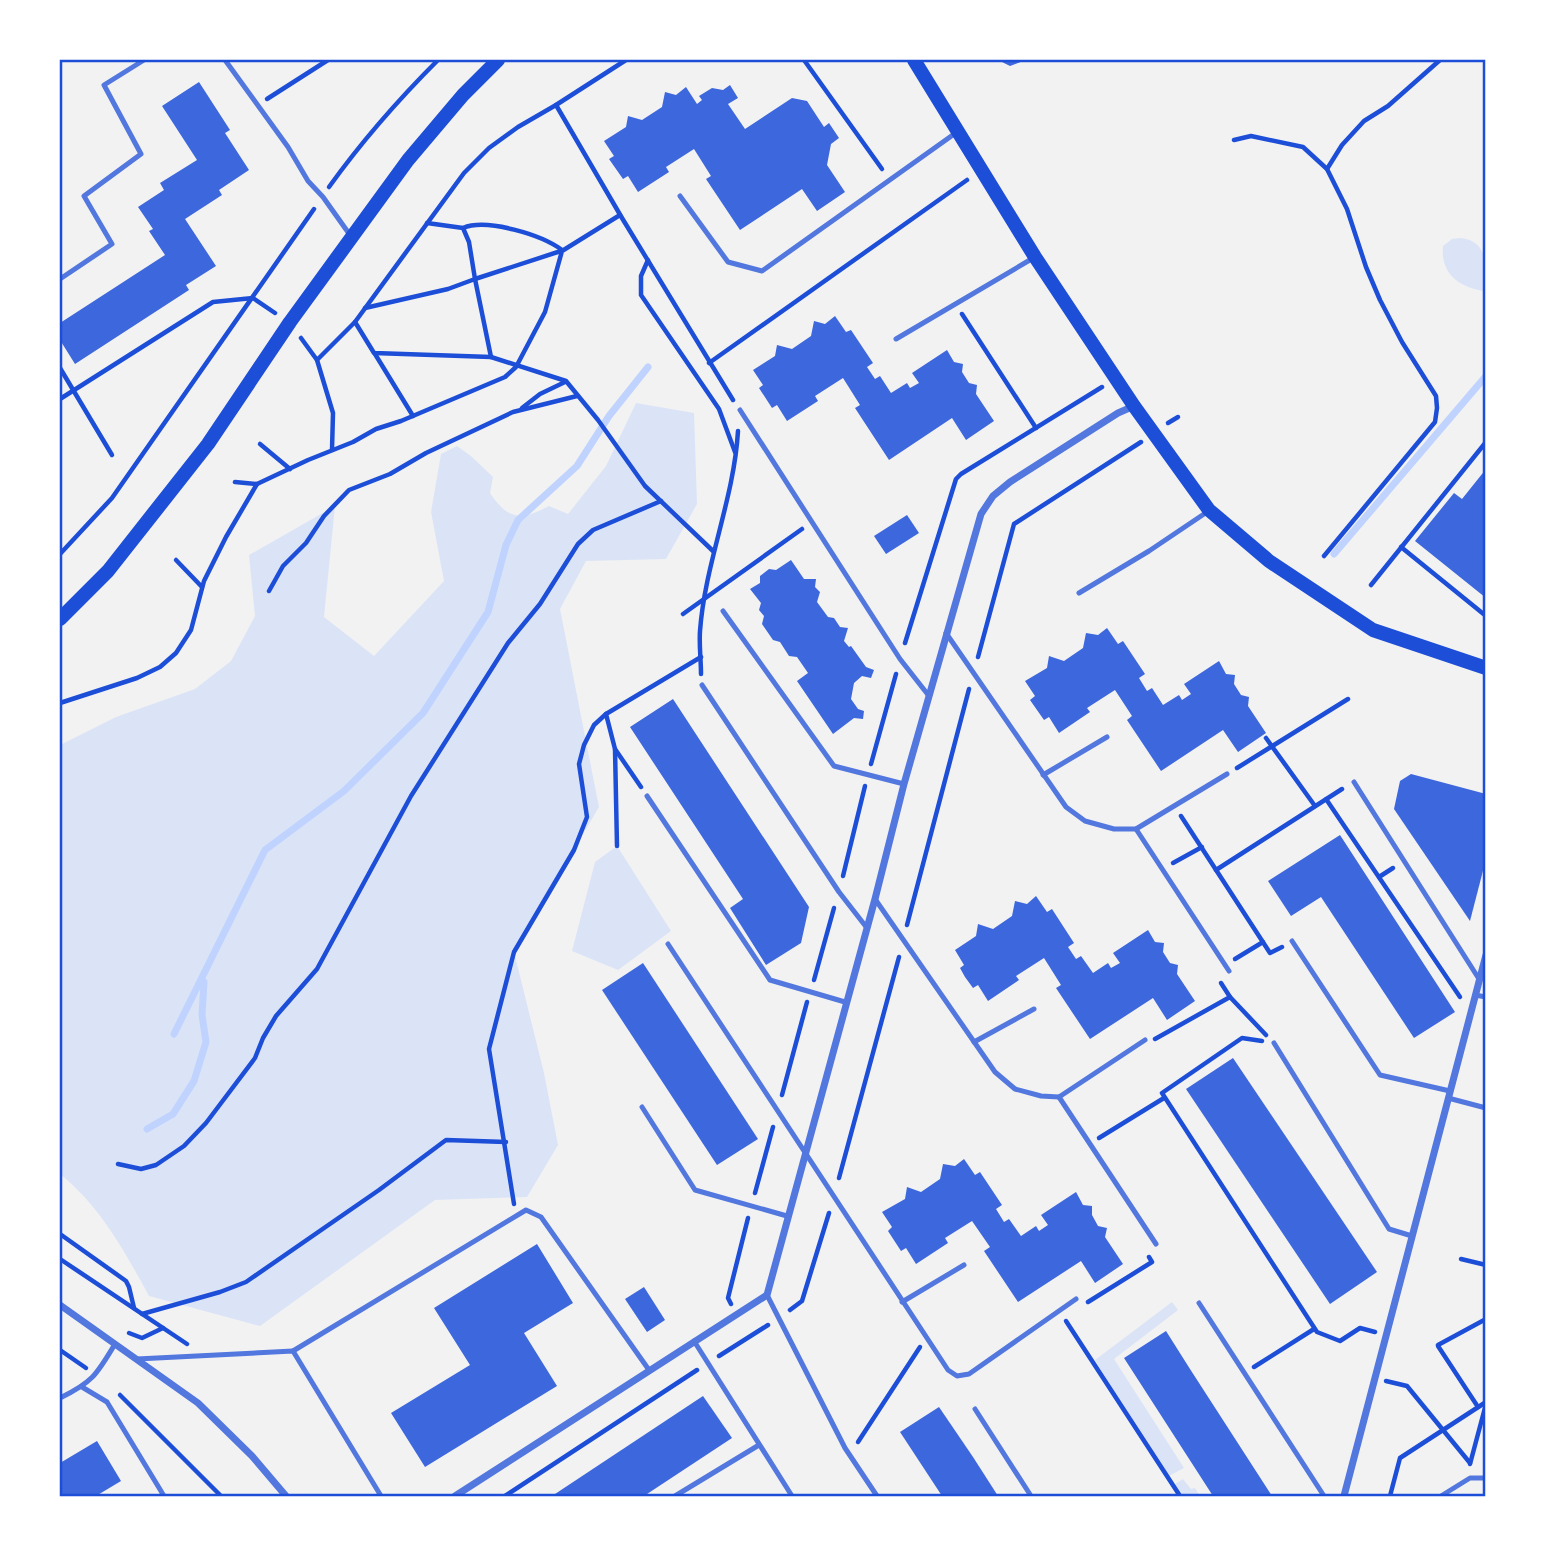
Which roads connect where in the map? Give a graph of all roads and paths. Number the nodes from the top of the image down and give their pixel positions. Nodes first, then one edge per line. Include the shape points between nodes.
1 (144, 60) edge
2 (225, 60) edge
3 (328, 60) edge
4 (438, 60) edge
5 (498, 60) edge
6 (626, 60) edge
7 (804, 60) edge
8 (914, 60) edge
9 (1440, 60) edge
10 (257, 105) junction
11 (556, 105) junction
12 (959, 131) junction
13 (1234, 140) dead end
14 (889, 163) dead end
15 (1326, 169) junction
16 (982, 170) junction
17 (680, 195) dead end
18 (323, 197) junction
19 (620, 215) junction
20 (427, 223) junction
21 (463, 228) junction
22 (352, 238) junction
23 (562, 251) junction
24 (1035, 257) junction
25 (648, 260) junction
26 (60, 279) edge
27 (475, 279) junction
28 (253, 298) junction
29 (955, 303) junction
30 (366, 308) junction
31 (290, 322) junction
32 (355, 322) junction
33 (895, 339) dead end
34 (374, 353) junction
35 (491, 357) junction
36 (317, 360) junction
37 (709, 363) junction
38 (516, 367) junction
39 (60, 368) edge
40 (1115, 379) junction
41 (566, 381) junction
42 (74, 390) junction
43 (578, 396) junction
44 (60, 399) edge
45 (1134, 406) junction
46 (520, 410) junction
47 (740, 410) junction
48 (413, 416) junction
49 (1036, 428) junction
50 (1486, 442) edge
51 (260, 444) dead end
52 (332, 450) junction
53 (112, 455) dead end
54 (736, 456) junction
55 (290, 469) junction
56 (235, 482) dead end
57 (257, 484) junction
58 (661, 501) junction
59 (1209, 510) junction
60 (811, 522) junction
61 (1401, 547) junction
62 (714, 551) junction
63 (60, 554) edge
64 (1324, 556) dead end
65 (176, 560) dead end
66 (1371, 584) dead end
67 (202, 587) junction
68 (269, 591) dead end
69 (1079, 593) dead end
70 (706, 596) junction
71 (723, 611) dead end
72 (683, 614) dead end
73 (1486, 616) edge
74 (60, 619) edge
75 (946, 633) junction
76 (701, 657) junction
77 (900, 659) junction
78 (1486, 668) edge
79 (702, 685) joint
80 (929, 696) junction
81 (1348, 699) dead end
82 (60, 703) edge
83 (606, 715) junction
84 (1107, 737) dead end
85 (1266, 738) dead end
86 (1272, 746) junction
87 (615, 749) junction
88 (868, 774) junction
89 (1227, 774) joint
90 (1043, 775) junction
91 (1354, 782) joint
92 (904, 784) junction
93 (647, 796) joint
94 (1326, 799) junction
95 (1174, 805) junction
96 (1315, 806) junction
97 (1136, 829) junction
98 (617, 846) dead end
99 (1202, 847) junction
100 (1163, 869) junction
101 (1216, 870) junction
102 (839, 892) junction
103 (875, 899) junction
104 (867, 928) junction
105 (1292, 941) joint
106 (1264, 942) junction
107 (668, 944) dead end
108 (1253, 949) dead end
109 (1486, 955) edge
110 (1229, 971) dead end
111 (1447, 978) dead end
112 (1479, 979) junction
113 (810, 993) junction
114 (1475, 995) junction
115 (1486, 998) edge
116 (845, 1002) junction
117 (1034, 1009) dead end
118 (1145, 1040) joint
119 (974, 1042) junction
120 (1274, 1043) junction
121 (1449, 1094) junction
122 (1059, 1097) junction
123 (1164, 1098) junction
124 (642, 1107) dead end
125 (1486, 1108) edge
126 (777, 1111) junction
127 (506, 1142) junction
128 (1089, 1144) junction
129 (805, 1155) junction
130 (118, 1164) dead end
131 (751, 1205) junction
132 (520, 1214) junction
133 (787, 1216) junction
134 (60, 1234) edge
135 (1412, 1236) junction
136 (1156, 1244) joint
137 (60, 1259) edge
138 (1461, 1259) dead end
139 (964, 1265) dead end
140 (1486, 1265) edge
141 (767, 1295) junction
142 (1076, 1299) joint
143 (902, 1302) junction
144 (1199, 1303) dead end
145 (60, 1305) edge
146 (134, 1309) junction
147 (1059, 1311) junction
148 (142, 1314) junction
149 (736, 1314) junction
150 (1486, 1319) edge
151 (163, 1328) junction
152 (1315, 1328) junction
153 (122, 1329) dead end
154 (1386, 1334) junction
155 (750, 1336) dead end
156 (926, 1338) junction
157 (694, 1341) junction
158 (115, 1344) junction
159 (60, 1350) edge
160 (293, 1351) junction
161 (207, 1356) junction
162 (137, 1359) junction
163 (649, 1370) junction
164 (1244, 1373) junction
165 (96, 1375) junction
166 (1375, 1377) junction
167 (82, 1387) junction
168 (60, 1398) edge
169 (1486, 1403) edge
170 (1478, 1407) junction
171 (975, 1409) dead end
172 (1443, 1430) junction
173 (759, 1445) junction
174 (850, 1455) junction
175 (1470, 1462) junction
176 (1486, 1478) edge
177 (1465, 1481) junction
178 (164, 1496) edge
179 (221, 1496) edge
180 (286, 1496) edge
181 (381, 1496) edge
182 (455, 1496) edge
183 (676, 1496) edge
184 (792, 1496) edge
185 (877, 1496) edge
186 (1031, 1496) edge
187 (1180, 1496) edge
188 (1324, 1496) edge
189 (1344, 1496) edge
190 (1390, 1496) edge
191 (1441, 1496) edge

1 - 26 lane via 104,85 141,154 84,195 112,244
2 - 10 lane
3 - 10 path
4 - 18 path via 360,144
5 - 22 main road via 408,160
6 - 11 path
7 - 14 path via 880,170
8 - 12 main road
9 - 15 path via 1364,121
10 - 18 lane
11 - 19 path
11 - 20 path via 489,148
12 - 16 main road
12 - 17 lane via 762,271 728,262
13 - 15 path via 1251,136 1303,147
15 - 64 path via 1347,209 1380,300 1436,396 1437,408 1435,422
16 - 24 main road
16 - 37 path
18 - 22 lane
18 - 28 path
19 - 23 path
19 - 25 path
20 - 21 path
20 - 30 path
21 - 23 path via 492,226 539,237
21 - 27 path
22 - 31 main road
23 - 27 path
23 - 38 path via 545,312
24 - 29 lane
24 - 40 main road
25 - 37 path
25 - 54 path via 641,276 641,295 719,409
27 - 30 path
27 - 35 path
28 - 31 path
28 - 42 path via 213,302
28 - 63 path via 112,498
29 - 33 lane
29 - 49 path
30 - 32 path
31 - 36 path
31 - 74 main road via 208,444 108,570
32 - 34 path
32 - 36 path
34 - 35 path
34 - 48 path
35 - 38 path
36 - 52 path via 333,413
37 - 47 path
38 - 41 path
38 - 48 path via 490,385
39 - 42 path
40 - 45 main road
40 - 49 path
41 - 43 path
41 - 46 path
42 - 44 path
42 - 53 path
43 - 46 path
43 - 58 path
45 - 59 main road
45 - 75 street via 993,496 981,514
46 - 68 path via 349,490 283,566
47 - 54 path
47 - 60 lane
48 - 52 path
49 - 77 path via 956,480
50 - 61 path
51 - 55 path
52 - 55 path
54 - 62 path
55 - 57 path
56 - 57 path
57 - 67 path
58 - 62 path
58 - 130 path via 593,530 578,544 540,604 508,643 411,796 317,969 276,1016 255,1058 206,1123 184,1146 156,1164 141,1169
59 - 69 lane
59 - 78 main road via 1269,561 1373,630
60 - 70 path
60 - 77 lane
61 - 66 path
61 - 73 path
62 - 70 path
65 - 67 path
67 - 82 path via 187,639 160,667
70 - 72 path
70 - 76 path
71 - 88 lane via 834,766
75 - 80 street
75 - 90 lane
76 - 79 path
76 - 83 path
77 - 80 lane
77 - 88 path
79 - 102 lane
80 - 92 street
81 - 86 path
83 - 87 path
83 - 127 path via 594,725 579,764 587,817 514,952 489,1049
84 - 90 lane
85 - 86 path
86 - 89 path
86 - 96 path
87 - 93 path
87 - 98 path
88 - 92 lane
88 - 102 path
89 - 95 lane
90 - 97 lane via 1066,807 1085,821
91 - 94 path
91 - 112 lane
92 - 103 street
93 - 113 lane via 770,980
94 - 96 path
94 - 111 path
95 - 97 lane
95 - 99 path
96 - 101 path
97 - 100 lane
99 - 100 path
99 - 101 path
100 - 110 lane
101 - 106 path
102 - 104 lane
102 - 113 path
103 - 104 street
103 - 119 lane
104 - 116 street
105 - 106 path via 1270,953
105 - 121 lane via 1380,1075
106 - 108 path
107 - 126 lane
109 - 112 street
112 - 114 street
113 - 116 lane
113 - 126 path
114 - 115 lane
114 - 121 street
116 - 129 street
117 - 119 lane
118 - 120 path via 1159,1039 1230,997
118 - 122 lane
119 - 122 lane via 995,1072 1015,1089
120 - 123 path via 1242,1038 1162,1093
120 - 135 lane via 1389,1229
121 - 125 lane
121 - 135 street
122 - 128 lane
123 - 128 path
123 - 152 path
124 - 131 lane via 695,1190
126 - 129 lane
126 - 131 path
127 - 132 path via 512,1201
127 - 148 path via 446,1140 246,1282
128 - 136 lane
129 - 133 street
129 - 143 lane via 835,1194
131 - 133 lane
131 - 149 path via 728,1298
132 - 160 lane
132 - 163 lane via 526,1210 541,1217
133 - 141 street
134 - 146 path via 126,1281
135 - 154 street
136 - 142 path via 1146,1253 1152,1262 1081,1307
137 - 146 path
138 - 140 path
139 - 143 lane
141 - 149 street
141 - 174 lane
142 - 147 lane
143 - 156 lane
144 - 164 lane
145 - 158 street
146 - 148 path
147 - 156 lane via 969,1374 957,1376 948,1370
147 - 187 path
148 - 151 path
149 - 155 path
149 - 157 street
150 - 170 path via 1438,1346
151 - 153 path via 142,1338
151 - 161 path
152 - 154 path via 1340,1341 1360,1328
152 - 164 path
154 - 166 street
156 - 174 path
157 - 163 street
157 - 173 lane
158 - 162 street
158 - 165 lane
159 - 165 path
160 - 161 lane
160 - 181 lane
161 - 162 lane
162 - 180 street via 198,1403
163 - 182 street
164 - 188 lane
165 - 167 lane
165 - 179 path
166 - 172 path via 1407,1387
166 - 189 street
167 - 168 lane
167 - 178 lane via 107,1402
169 - 170 path
169 - 175 path
170 - 172 path
171 - 186 lane
172 - 175 path
172 - 190 path via 1400,1458
173 - 183 lane
173 - 184 lane
174 - 185 lane
175 - 177 path
176 - 177 lane via 1475,1476
177 - 191 lane

